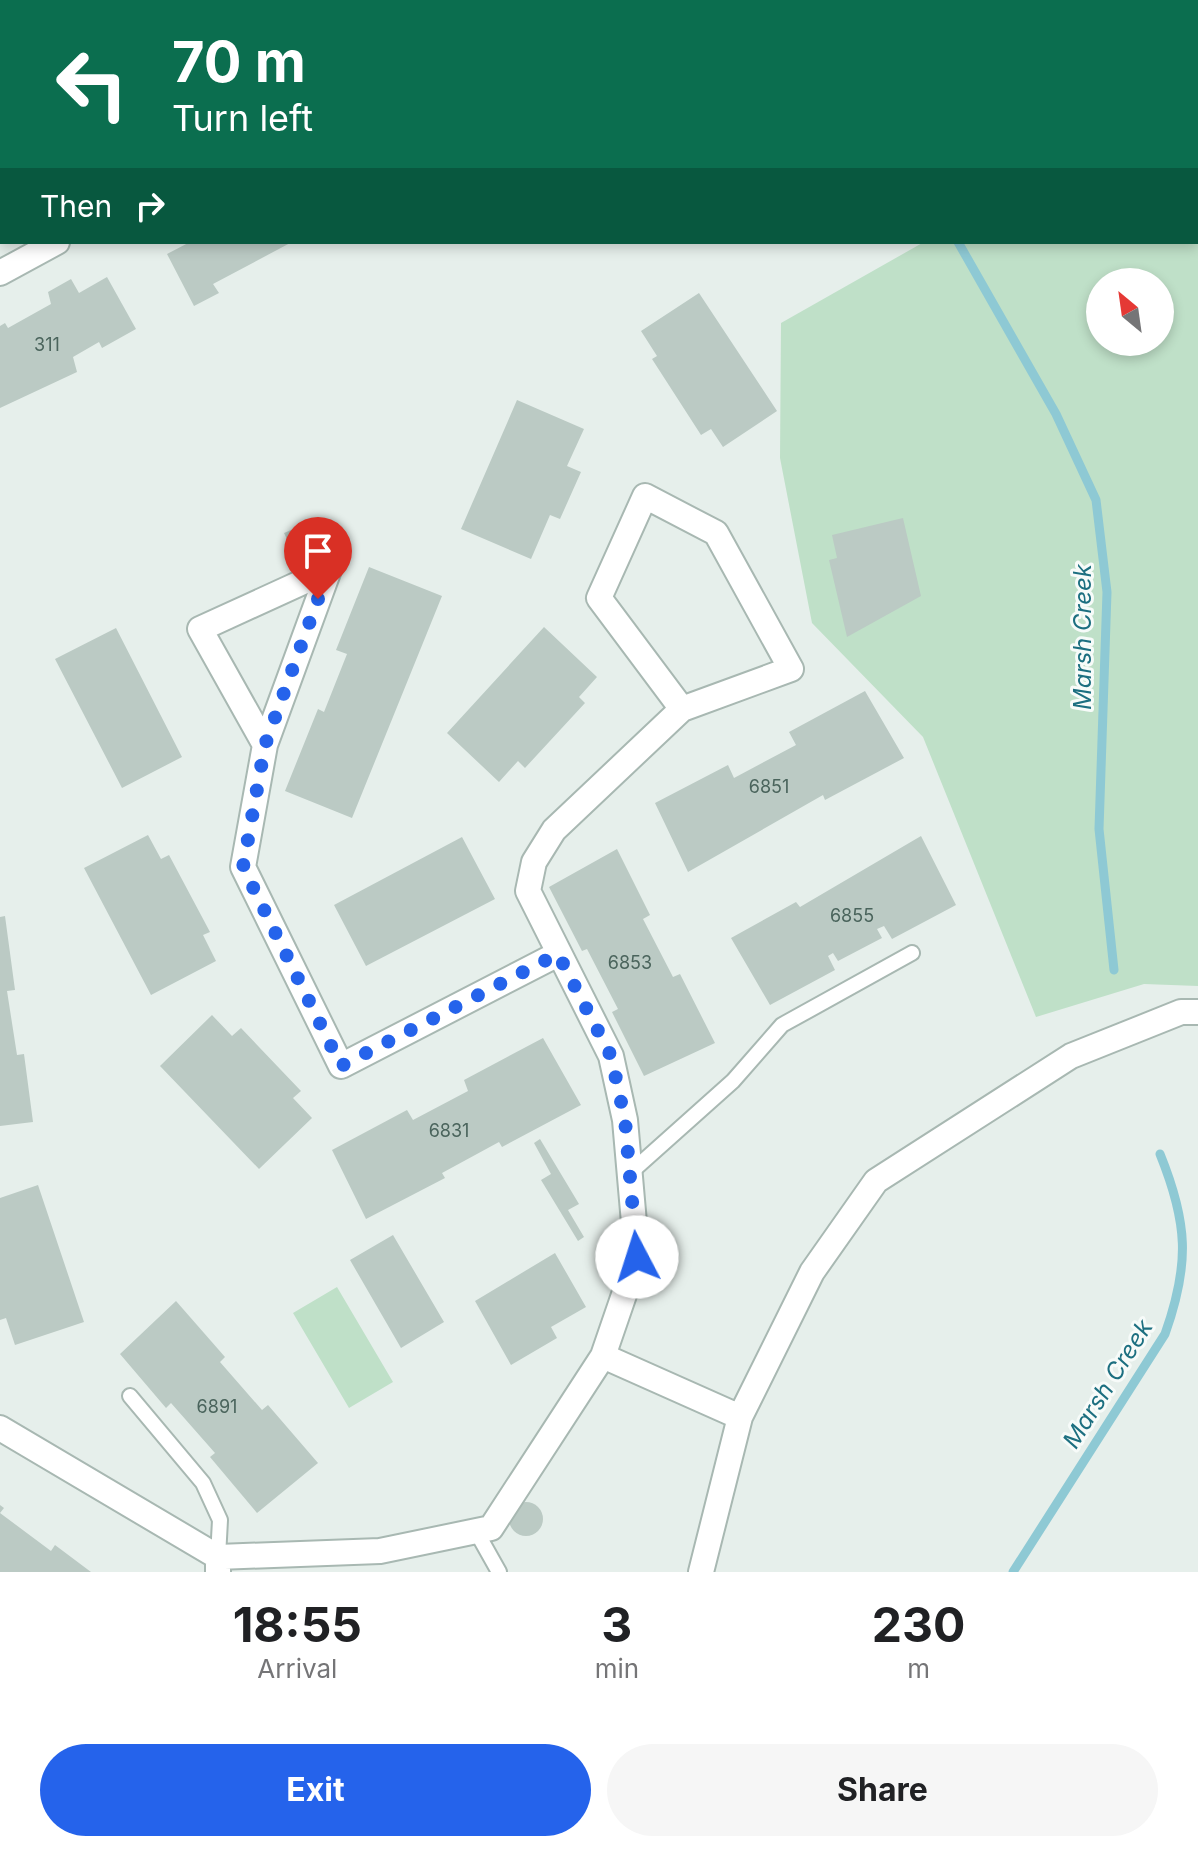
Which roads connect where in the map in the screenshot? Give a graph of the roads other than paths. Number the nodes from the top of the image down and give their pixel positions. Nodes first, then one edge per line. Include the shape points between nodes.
1 (53, 244) edge
2 (0, 273) edge
3 (682, 709) junction
4 (265, 745) junction
5 (912, 953) dead end
6 (558, 954) junction
7 (1198, 1012) edge
8 (630, 1173) junction
9 (603, 1356) junction
10 (130, 1396) dead end
11 (740, 1417) junction
12 (0, 1428) edge
13 (476, 1531) junction
14 (218, 1564) edge
15 (499, 1572) edge
16 (701, 1572) edge

1 - 2 street
3 - 3 street via 599,598 645,496 716,533 791,669
3 - 6 street via 554,830 534,862 528,891
4 - 4 street via 200,629 329,570 297,658
4 - 6 street via 243,867 341,1066
5 - 8 lane via 782,1025 733,1081
6 - 8 street via 611,1056
7 - 11 street via 1181,1012 1071,1056 876,1181 812,1272
8 - 9 street via 637,1257
9 - 11 street
9 - 13 street via 491,1528
10 - 14 lane via 203,1483 220,1520
11 - 16 street
12 - 14 street
13 - 14 street via 380,1551
13 - 15 lane

